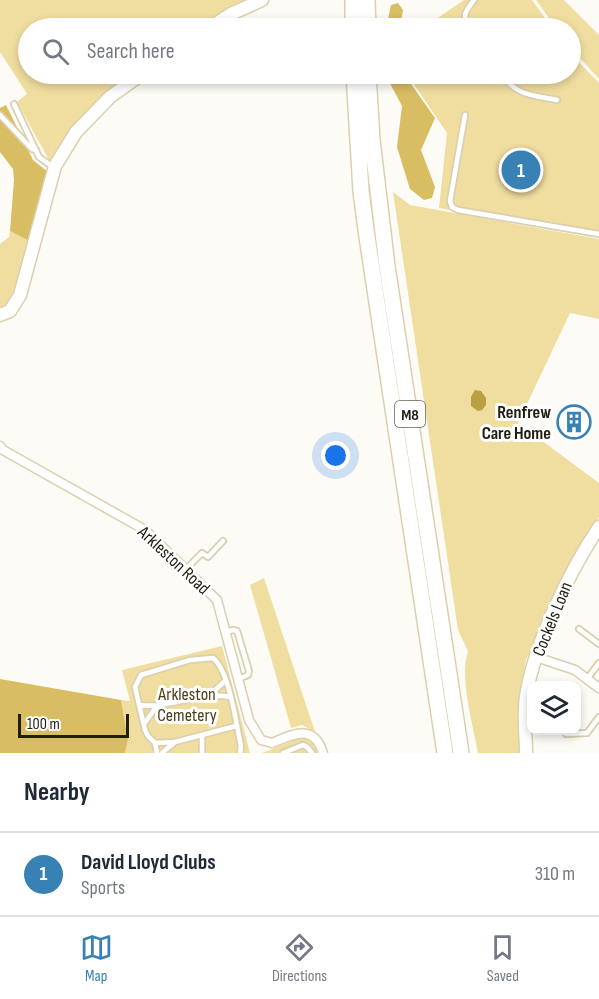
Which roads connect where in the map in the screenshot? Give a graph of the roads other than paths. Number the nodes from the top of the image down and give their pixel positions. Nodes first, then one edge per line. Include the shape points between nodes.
1 (262, 0) edge
2 (353, 0) edge
3 (368, 0) edge
4 (474, 0) edge
5 (224, 18) edge
6 (353, 18) edge
7 (368, 18) edge
8 (465, 18) edge
9 (128, 84) edge
10 (355, 84) edge
11 (369, 84) edge
12 (509, 84) edge
13 (557, 100) dead end
14 (14, 104) dead end
15 (0, 115) edge
16 (465, 115) dead end
17 (36, 150) junction
18 (55, 168) junction
19 (599, 234) edge
20 (0, 315) edge
21 (0, 446) edge
22 (599, 527) edge
23 (223, 541) dead end
24 (185, 570) junction
25 (579, 629) dead end
26 (225, 632) junction
27 (599, 644) edge
28 (536, 657) junction
29 (599, 663) edge
30 (238, 679) junction
31 (586, 679) junction
32 (225, 680) junction
33 (599, 688) edge
34 (210, 694) junction
35 (230, 697) junction
36 (140, 705) junction
37 (156, 707) junction
38 (599, 717) edge
39 (144, 724) junction
40 (236, 726) junction
41 (581, 733) edge
42 (202, 736) junction
43 (175, 742) junction
44 (155, 743) junction
45 (157, 753) edge
46 (162, 753) edge
47 (202, 753) edge
48 (240, 753) edge
49 (283, 753) edge
50 (312, 753) edge
51 (323, 753) edge
52 (445, 753) edge
53 (461, 753) edge
54 (526, 753) edge

1 - 5 street
2 - 6 highway
3 - 7 highway
4 - 8 lane
9 - 18 street via 76,132
10 - 52 highway, M8 via 367,239
11 - 53 highway, M8 via 387,266
12 - 13 lane via 521,93
14 - 17 lane
15 - 17 lane
16 - 19 lane via 452,207
17 - 18 lane via 44,163
18 - 20 street via 20,295 10,311
21 - 24 street, Arkleston Road via 145,530
22 - 28 street, Cockels Loan via 572,572
23 - 24 lane via 208,557 202,553
24 - 26 street, Arkleston Road via 217,600
25 - 27 lane
26 - 30 street, Arkleston Road
26 - 30 lane via 237,631 249,671
28 - 31 street via 575,670
28 - 54 street, Cockels Loan via 525,698
29 - 31 lane
30 - 51 street, Arkleston Road via 249,720 261,740 272,743 297,733 310,735
31 - 33 street
32 - 34 lane
32 - 35 lane
32 - 36 lane via 220,663 213,657 146,672 135,687
34 - 35 lane
34 - 37 lane
35 - 40 lane
36 - 37 lane
36 - 39 lane
37 - 39 lane
38 - 41 lane via 587,733
39 - 44 lane
40 - 42 lane
40 - 48 lane
42 - 43 lane
42 - 47 lane
43 - 44 lane
43 - 46 lane
44 - 45 lane
49 - 50 lane via 303,745

